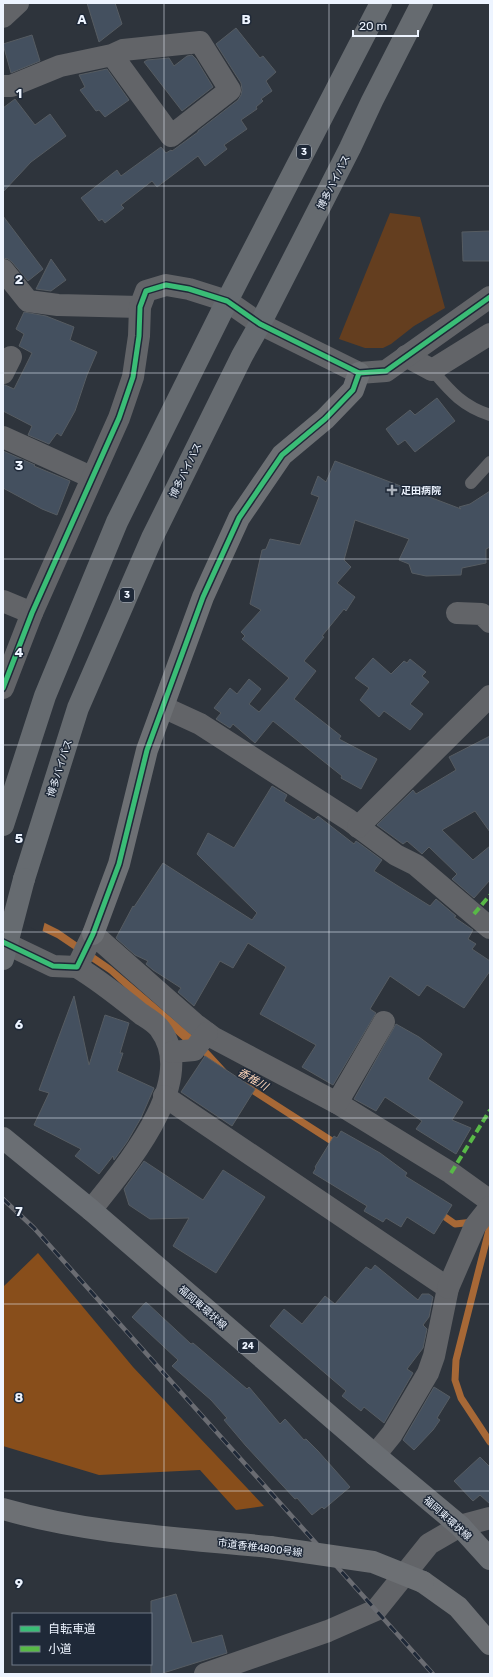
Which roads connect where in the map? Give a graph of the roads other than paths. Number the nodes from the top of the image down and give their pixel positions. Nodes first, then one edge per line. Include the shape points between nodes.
1 (18, 3) edge
2 (381, 3) edge
3 (422, 3) edge
4 (3, 16) edge
5 (112, 55) junction
6 (3, 86) edge
7 (3, 270) edge
8 (490, 297) edge
9 (227, 301) junction
10 (140, 307) junction
11 (260, 324) junction
12 (490, 334) edge
13 (406, 356) junction
14 (432, 370) junction
15 (359, 373) junction
16 (490, 415) edge
17 (3, 437) edge
18 (490, 462) edge
19 (91, 477) junction
20 (472, 483) dead end
21 (3, 601) edge
22 (32, 613) junction
23 (457, 613) dead end
24 (490, 622) edge
25 (3, 688) edge
26 (490, 696) edge
27 (163, 707) junction
28 (3, 825) edge
29 (358, 826) junction
30 (490, 928) edge
31 (93, 934) junction
32 (3, 942) edge
33 (3, 959) edge
34 (77, 967) junction
35 (384, 1022) dead end
36 (207, 1033) junction
37 (172, 1052) junction
38 (164, 1096) junction
39 (337, 1103) junction
40 (3, 1138) edge
41 (490, 1201) edge
42 (91, 1210) junction
43 (484, 1214) edge
44 (448, 1288) junction
45 (375, 1456) junction
46 (3, 1510) edge
47 (490, 1518) edge
48 (460, 1526) junction
49 (490, 1559) edge
50 (490, 1644) edge
51 (204, 1674) edge

1 - 4 street
2 - 9 highway, 3
3 - 11 highway, 博多バイパス / 3
5 - 5 street via 123,50 200,42 230,90 171,136
5 - 6 street via 60,66 11,86
7 - 10 street via 28,301 58,305
8 - 13 street
9 - 10 street via 189,289 166,286 146,291
9 - 11 street
9 - 28 highway, 3 via 117,522 45,696
10 - 19 street via 133,377 119,418
11 - 15 street
11 - 33 highway, 博多バイパス / 3, bridge via 152,538 81,701 24,879
12 - 14 street
13 - 14 street
13 - 15 street via 386,371
14 - 16 lane via 454,396 478,411
15 - 27 street via 353,390 325,419 282,456 239,518 204,596
17 - 19 street
18 - 20 lane
19 - 22 street
21 - 22 street
22 - 25 street
23 - 24 street via 482,614
26 - 29 street
27 - 29 street via 200,724
27 - 31 street via 147,750 119,864
29 - 30 street via 396,855 416,864
31 - 34 street
31 - 36 street
32 - 34 street via 53,966
34 - 37 street via 160,1028
35 - 39 street
36 - 37 street via 194,1050
36 - 39 street
37 - 38 street via 171,1076
38 - 42 street via 162,1106 143,1139
38 - 44 street
39 - 41 street via 451,1173
40 - 42 main road, 福岡東環状線 / 24
42 - 45 main road, 福岡東環状線 / 24
43 - 44 street via 475,1226
44 - 45 street via 428,1373 392,1434
45 - 48 main road, 福岡東環状線 / 24
46 - 50 street, 市道香椎4800号線, bridge via 118,1533 270,1547 373,1562 423,1582 458,1607
47 - 48 street
48 - 49 main road, 福岡東環状線 / 24
48 - 51 street via 429,1544 376,1610 328,1631

